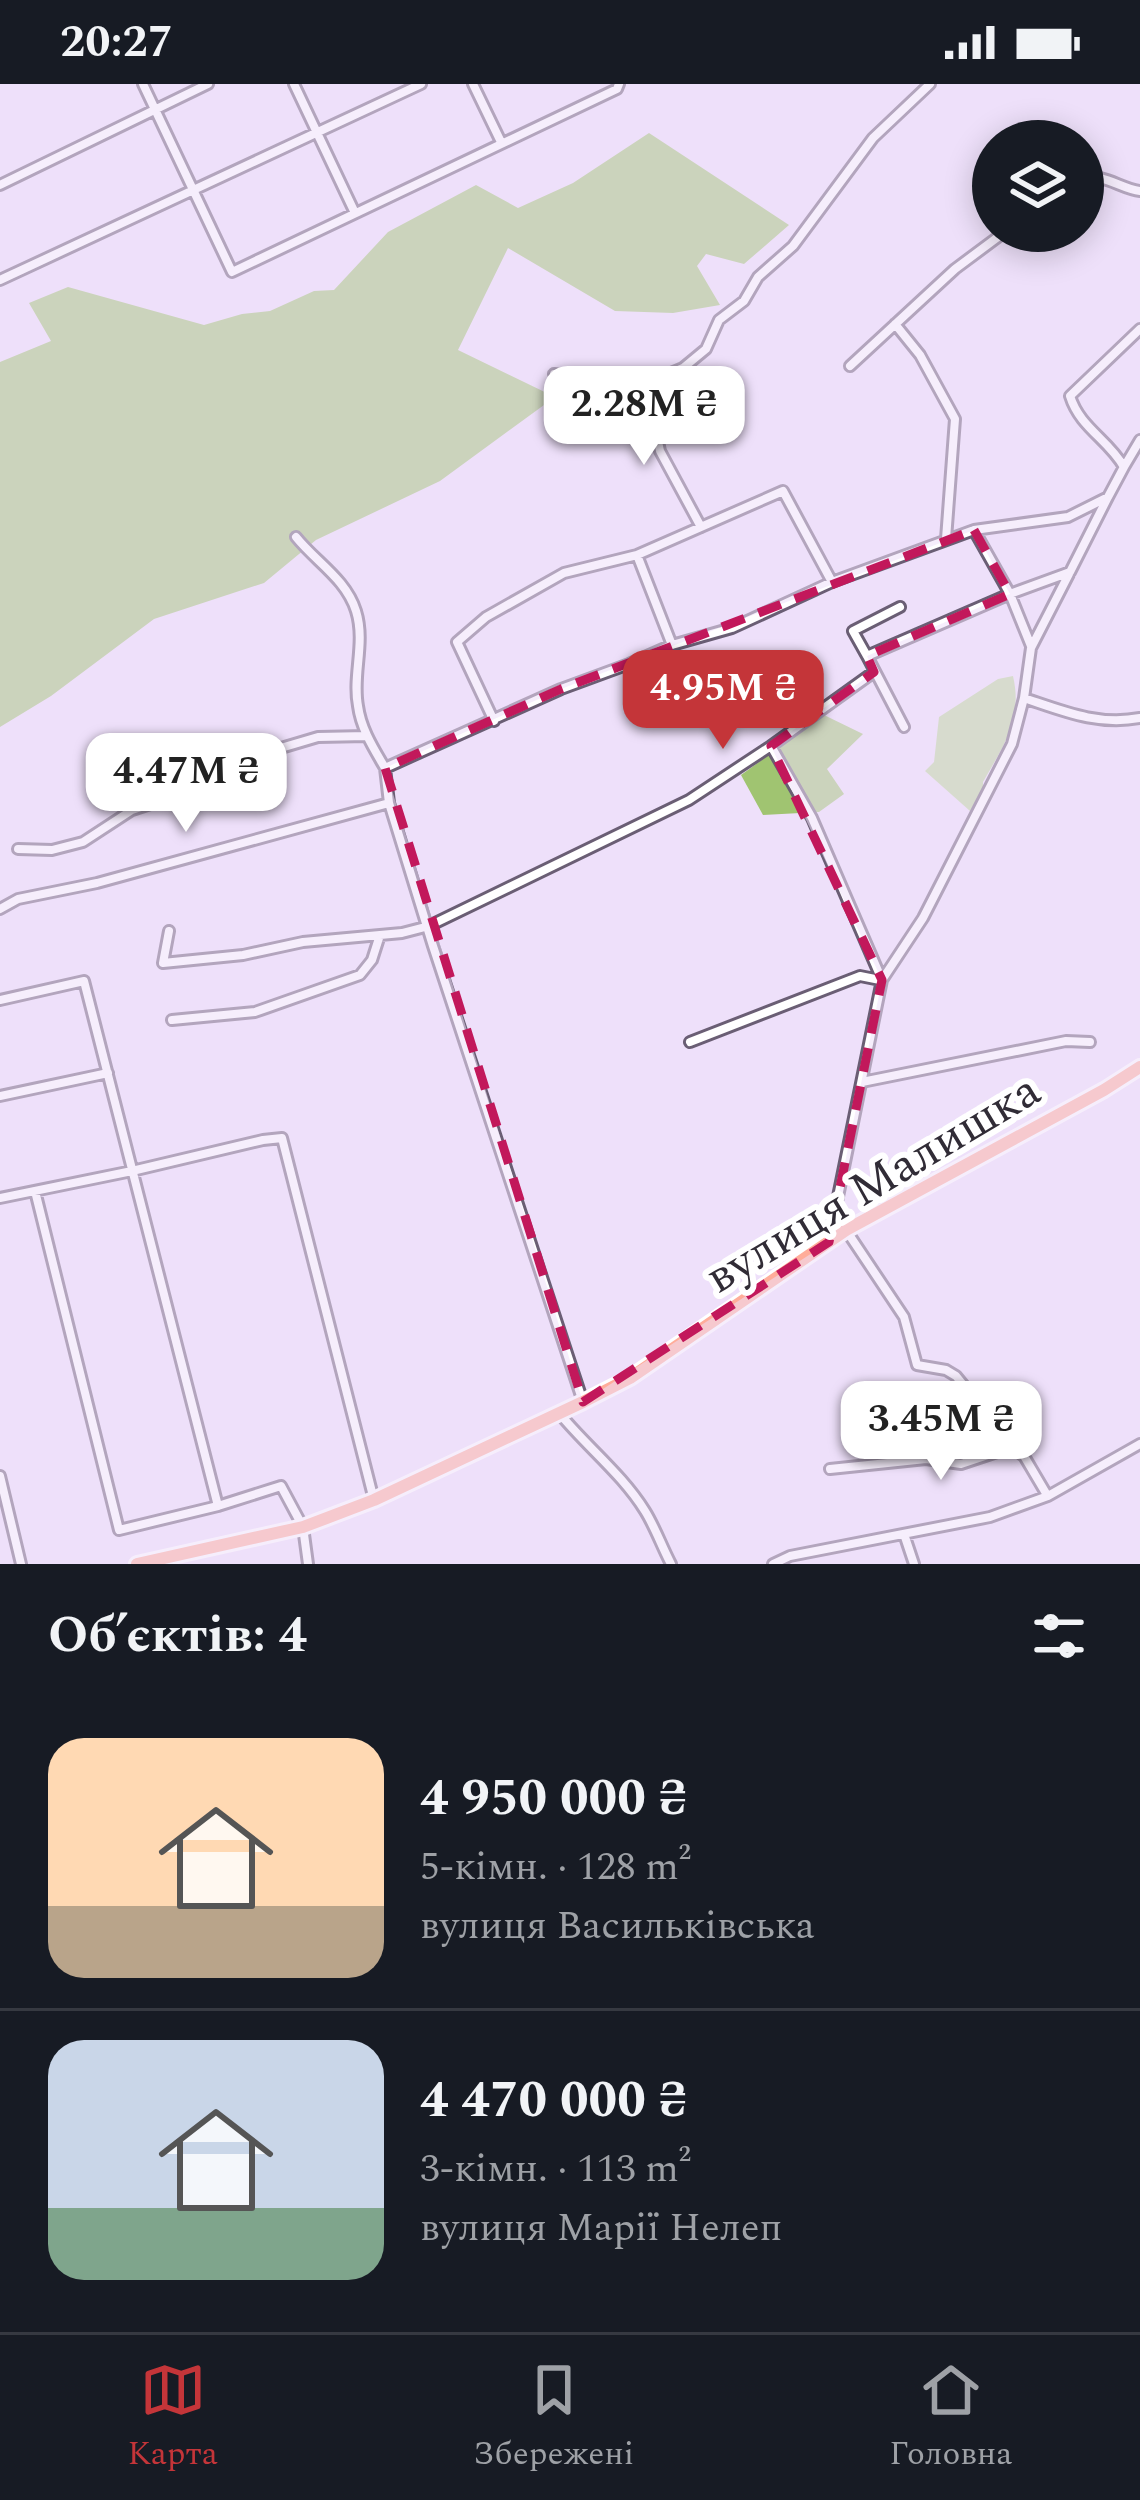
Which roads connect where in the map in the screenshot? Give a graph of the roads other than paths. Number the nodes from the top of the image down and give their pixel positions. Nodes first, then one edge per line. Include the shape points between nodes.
1 (143, 84) edge
2 (208, 84) edge
3 (294, 84) edge
4 (421, 84) edge
5 (473, 84) edge
6 (619, 84) edge
7 (931, 84) edge
8 (155, 110) junction
9 (317, 133) junction
10 (502, 142) junction
11 (1104, 180) edge
12 (0, 184) edge
13 (194, 191) junction
14 (1140, 191) edge
15 (356, 213) junction
16 (978, 252) edge
17 (0, 280) edge
18 (895, 324) junction
19 (1140, 329) edge
20 (850, 366) dead end
21 (554, 374) dead end
22 (632, 384) junction
23 (1140, 440) edge
24 (1124, 467) junction
25 (1108, 497) junction
26 (701, 528) junction
27 (974, 530) junction
28 (296, 537) dead end
29 (946, 539) junction
30 (637, 555) junction
31 (1070, 572) junction
32 (832, 582) junction
33 (1010, 594) junction
34 (901, 607) dead end
35 (672, 644) junction
36 (1031, 648) junction
37 (867, 656) junction
38 (874, 673) junction
39 (1024, 698) junction
40 (1140, 718) edge
41 (494, 721) junction
42 (904, 727) dead end
43 (367, 736) junction
44 (771, 746) junction
45 (385, 768) junction
46 (389, 803) junction
47 (18, 849) dead end
48 (0, 909) edge
49 (428, 926) junction
50 (169, 931) dead end
51 (380, 935) junction
52 (882, 980) junction
53 (0, 1000) edge
54 (172, 1020) dead end
55 (690, 1042) dead end
56 (1090, 1042) dead end
57 (1140, 1067) edge
58 (109, 1073) junction
59 (860, 1083) junction
60 (0, 1096) edge
61 (132, 1171) junction
62 (35, 1191) junction
63 (0, 1198) edge
64 (846, 1230) junction
65 (829, 1242) junction
66 (583, 1402) junction
67 (559, 1413) junction
68 (1140, 1444) edge
69 (1017, 1451) junction
70 (830, 1469) dead end
71 (0, 1476) edge
72 (1048, 1496) junction
73 (374, 1500) junction
74 (218, 1506) junction
75 (303, 1527) junction
76 (904, 1534) junction
77 (21, 1564) edge
78 (137, 1564) edge
79 (308, 1564) edge
80 (671, 1564) edge
81 (772, 1564) edge
82 (914, 1564) edge

1 - 8 street
2 - 8 street
3 - 9 street
4 - 9 street
5 - 10 street
6 - 10 street
7 - 22 street via 873,138 793,246 719,320 706,349 683,368
8 - 12 street
8 - 13 street
9 - 13 street
9 - 15 street
10 - 15 street
11 - 14 street
13 - 15 street via 232,272
13 - 17 street
16 - 18 street
18 - 20 street
18 - 29 street via 955,419
19 - 24 street via 1070,396
21 - 22 street
22 - 26 street
23 - 24 street
24 - 25 street
25 - 27 street via 1068,517
25 - 31 street
26 - 30 street
26 - 32 street via 783,491
27 - 29 street
27 - 33 street
28 - 43 street via 348,592 357,614 358,706
29 - 32 street
30 - 35 street
30 - 41 street via 564,573 486,616 457,642
31 - 33 street
31 - 36 street
32 - 35 street via 732,628
33 - 36 street
33 - 37 street
34 - 37 street via 853,631
35 - 41 street
36 - 39 street
37 - 38 street
38 - 42 street
38 - 44 street
39 - 40 street via 1088,719
39 - 52 street via 1012,744
41 - 45 street
43 - 45 street
43 - 47 street via 318,737 254,756 193,790 132,810 83,842
44 - 49 street via 689,800
44 - 52 street via 812,818
45 - 46 street
46 - 48 street
46 - 49 street
49 - 51 street
49 - 66 street
50 - 51 street via 163,963
51 - 54 street via 360,975 255,1012
52 - 55 street via 860,976
52 - 59 street
53 - 58 street via 84,981
56 - 59 street
57 - 64 main road, вулиця Малишка
58 - 60 street
58 - 61 street
59 - 65 street
61 - 62 street
61 - 73 street via 282,1138
61 - 74 street
62 - 63 street
62 - 74 street via 119,1530
64 - 65 main road, вулиця Малишка
64 - 69 street via 904,1316 917,1365 956,1376
65 - 66 main road, вулиця Малишка via 631,1378
66 - 67 main road, вулиця Малишка
67 - 73 main road, вулиця Малишка
67 - 80 street via 646,1512
68 - 72 street
69 - 70 street via 962,1464 926,1459
69 - 72 street
71 - 77 street
72 - 76 street
73 - 75 main road, вулиця Малишка
74 - 75 street via 281,1486
75 - 78 main road, вулиця Малишка
75 - 79 street
76 - 81 street
76 - 82 street

